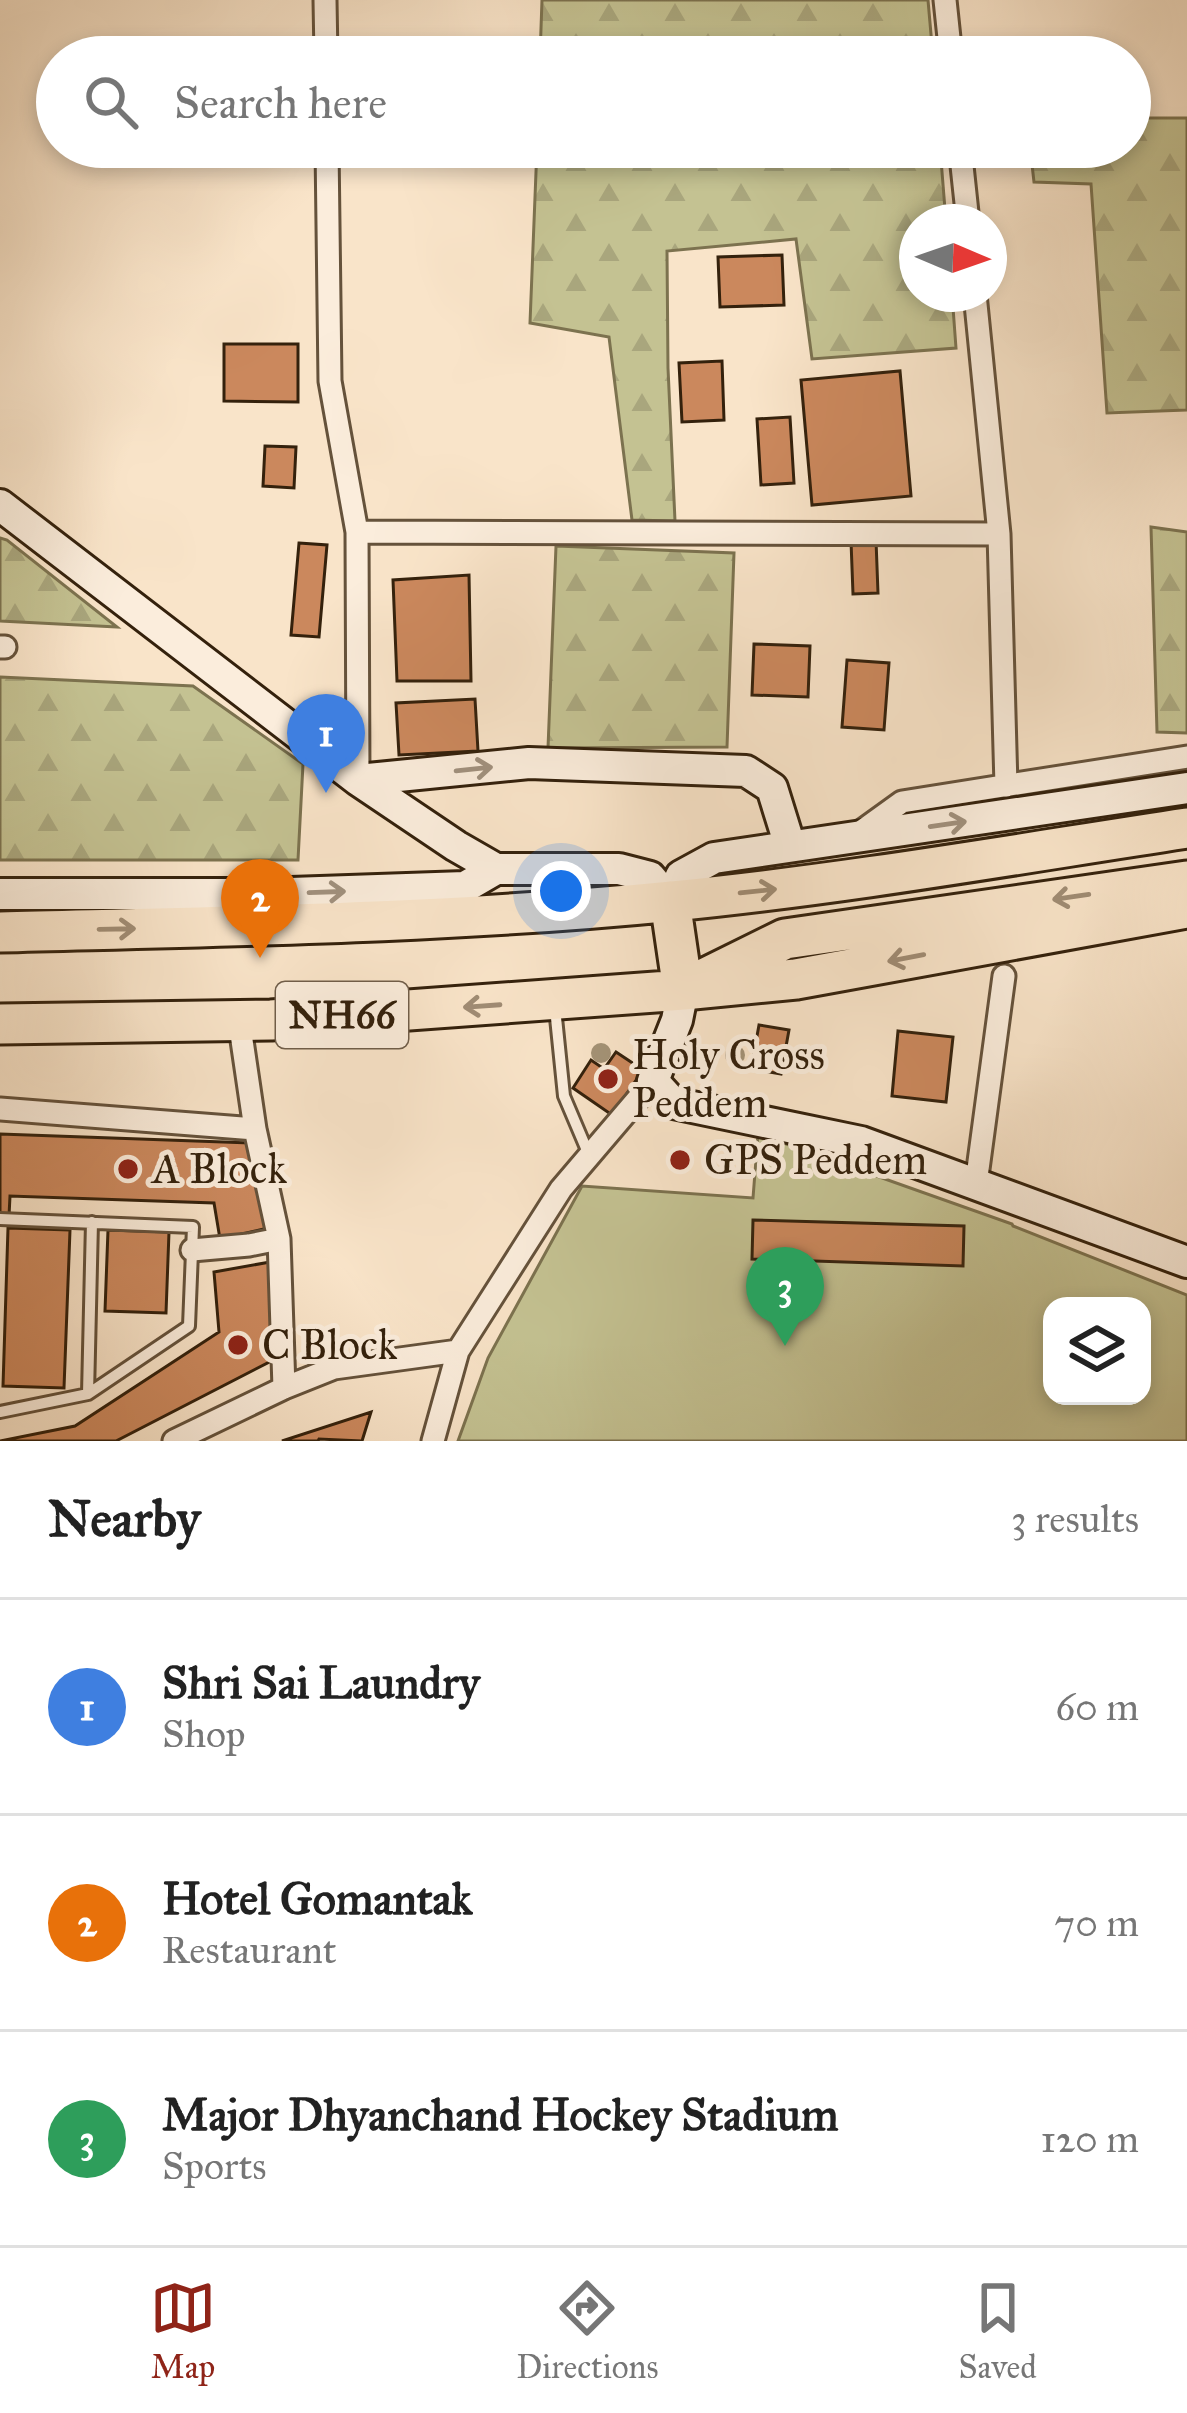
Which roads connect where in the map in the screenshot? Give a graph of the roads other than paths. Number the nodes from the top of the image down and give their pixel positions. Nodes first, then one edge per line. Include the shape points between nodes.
1 (325, 0) edge
2 (945, 0) edge
3 (326, 36) edge
4 (949, 36) edge
5 (327, 168) edge
6 (962, 168) edge
7 (966, 204) edge
8 (977, 312) edge
9 (0, 505) edge
10 (357, 532) junction
11 (999, 534) junction
12 (1187, 757) edge
13 (358, 780) junction
14 (1006, 786) junction
15 (1187, 788) edge
16 (1187, 828) edge
17 (852, 838) junction
18 (790, 846) junction
19 (496, 869) junction
20 (1187, 880) edge
21 (0, 894) edge
22 (670, 902) junction
23 (1187, 908) edge
24 (0, 932) edge
25 (1004, 976) dead end
26 (683, 990) junction
27 (554, 1001) junction
28 (238, 1020) junction
29 (0, 1024) edge
30 (653, 1081) junction
31 (0, 1108) edge
32 (255, 1129) junction
33 (589, 1155) junction
34 (976, 1184) junction
35 (0, 1219) edge
36 (92, 1222) junction
37 (279, 1239) junction
38 (192, 1250) junction
39 (1187, 1262) edge
40 (458, 1351) junction
41 (284, 1388) junction
42 (88, 1394) junction
43 (0, 1412) edge
44 (174, 1441) edge
45 (433, 1441) edge

1 - 3 street
2 - 4 street
5 - 10 street via 331,381
6 - 7 street
8 - 11 street
9 - 13 street
10 - 11 street
10 - 13 street
11 - 14 street
12 - 14 street
13 -> 18 street via 529,763 746,771 772,788
13 - 19 street
14 - 17 street via 902,802
17 -> 15 street
22 -> 16 highway, NH66
17 - 18 street
18 - 22 street via 714,858 681,876
21 -> 19 street via 465,887
19 - 22 street via 619,869 650,877
20 -> 26 highway, NH66 via 785,939
24 -> 22 highway, NH66 via 389,922
22 - 26 highway
23 -> 26 highway via 796,979
25 - 34 street
26 - 27 highway, NH66
26 - 30 street
27 -> 28 highway, NH66
27 - 33 lane via 564,1096
28 - 29 highway, NH66
28 - 32 street
30 - 33 street
30 - 34 street via 673,1102 861,1142
31 - 32 street
32 - 37 street
33 - 40 street
34 - 39 street
35 - 36 lane
36 - 38 lane via 193,1227
36 - 42 lane
37 - 38 street
37 - 41 street
38 - 42 lane via 189,1326
40 - 41 street via 334,1368
40 - 45 street
41 - 44 street
42 - 43 lane

